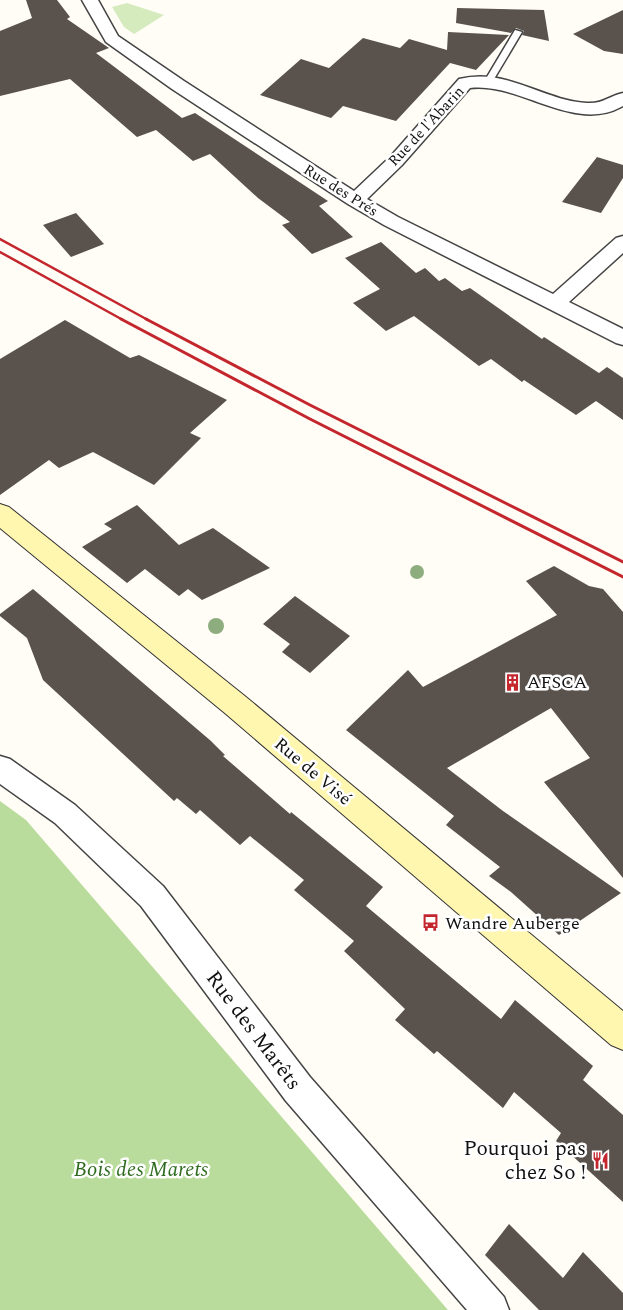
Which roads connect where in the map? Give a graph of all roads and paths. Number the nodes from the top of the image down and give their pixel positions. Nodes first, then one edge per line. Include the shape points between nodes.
1 (90, 0) edge
2 (518, 32) dead end
3 (488, 82) junction
4 (623, 98) edge
5 (355, 200) junction
6 (623, 242) edge
7 (555, 304) junction
8 (623, 338) edge
9 (0, 514) edge
10 (0, 768) edge
11 (623, 1033) edge
12 (491, 1310) edge

1 - 5 street, Rue des Prés via 112,39
2 - 3 lane
3 - 4 street, Rue de l'Abarin via 506,84 575,108 607,107
3 - 5 street, Rue de l'Abarin via 465,83 396,161
5 - 7 street, Rue des Prés
6 - 7 street
7 - 8 street, Rue des Prés
9 - 11 street, Rue de Visé via 274,738
10 - 12 street, Rue des Marêts via 66,814 152,896 298,1089

